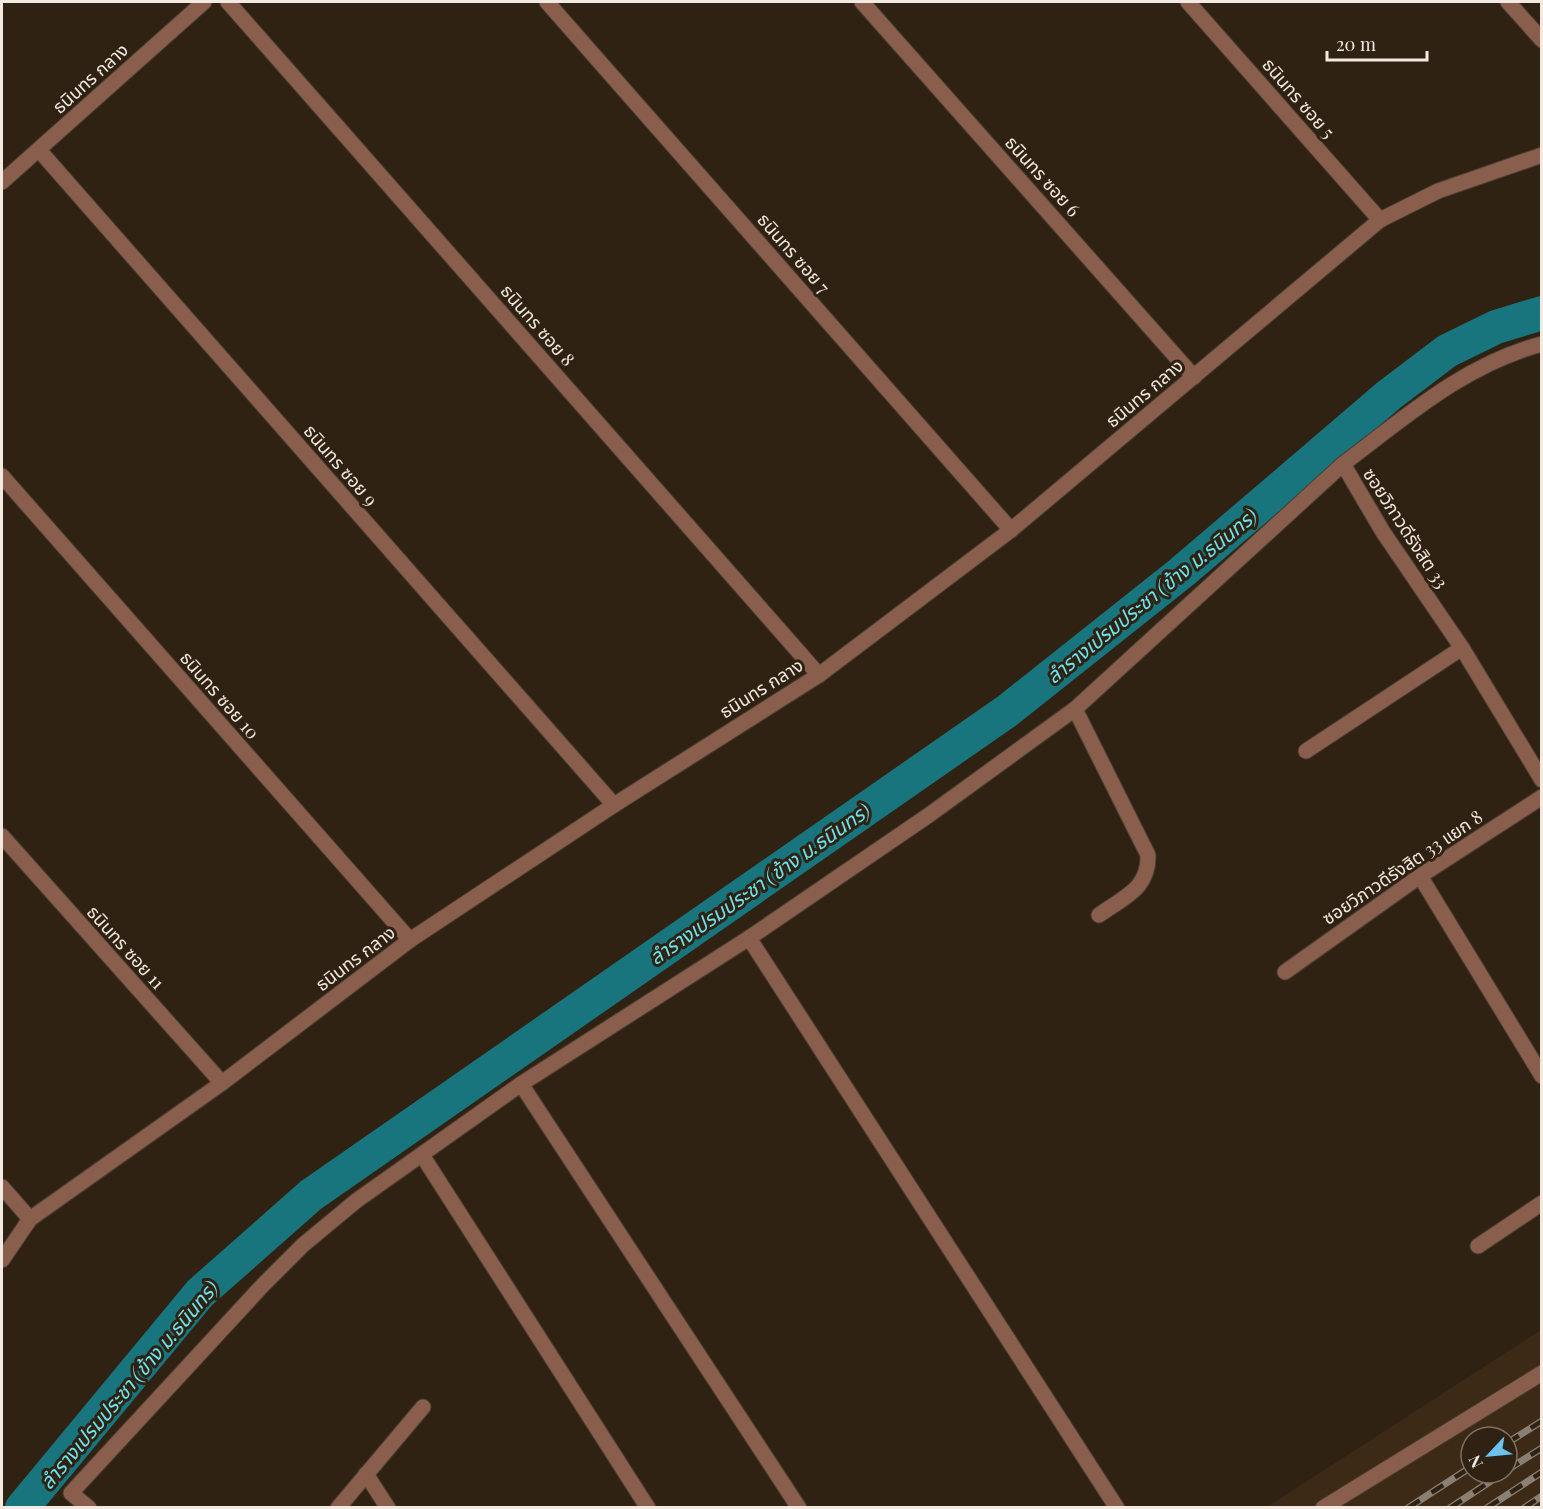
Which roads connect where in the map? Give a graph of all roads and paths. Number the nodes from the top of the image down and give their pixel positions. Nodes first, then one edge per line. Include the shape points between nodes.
1 (204, 2) edge
2 (228, 2) edge
3 (548, 2) edge
4 (862, 2) edge
5 (1188, 2) edge
6 (1508, 2) edge
7 (1542, 40) edge
8 (39, 150) junction
9 (1542, 154) edge
10 (2, 182) edge
11 (1380, 220) junction
12 (1542, 344) edge
13 (1194, 377) junction
14 (1343, 464) junction
15 (2, 476) edge
16 (1011, 530) junction
17 (1462, 648) junction
18 (819, 675) junction
19 (1075, 709) junction
20 (1306, 752) dead end
21 (1542, 780) edge
22 (1542, 797) edge
23 (614, 805) junction
24 (2, 836) edge
25 (1420, 876) junction
26 (1099, 915) dead end
27 (749, 939) junction
28 (410, 940) junction
29 (1286, 972) dead end
30 (1542, 1077) edge
31 (222, 1083) junction
32 (521, 1084) junction
33 (422, 1155) junction
34 (2, 1187) edge
35 (1542, 1203) edge
36 (30, 1219) junction
37 (1478, 1246) dead end
38 (2, 1260) edge
39 (1542, 1373) edge
40 (423, 1407) dead end
41 (366, 1474) junction
42 (89, 1508) edge
43 (338, 1508) edge
44 (388, 1508) edge
45 (648, 1508) edge
46 (799, 1508) edge
47 (1118, 1508) edge
48 (1323, 1508) edge

1 - 8 street, ธนินทร กลาง
2 - 18 street, ธนินทร ซอย 8
3 - 16 street, ธนินทร ซอย 7
4 - 13 street, ธนินทร ซอย 6
5 - 11 street, ธนินทร ซอย 5
6 - 7 street
8 - 10 street, ธนินทร กลาง
8 - 23 street, ธนินทร ซอย 9
9 - 11 street, ธนินทร กลาง via 1438,191
11 - 13 street, ธนินทร กลาง
12 - 14 street, ซอยวิภาวดีรังสิต 33 via 1481,368 1443,389
13 - 16 street, ธนินทร กลาง
14 - 17 street, ซอยวิภาวดีรังสิต 33 via 1383,532
14 - 19 street
15 - 28 street, ธนินทร ซอย 10
16 - 18 street, ธนินทร กลาง
17 - 20 street
17 - 21 street, ซอยวิภาวดีรังสิต 33
18 - 23 street, ธนินทร กลาง
19 - 26 street via 1148,855 1142,885
19 - 27 street
22 - 25 street, ซอยวิภาวดีรังสิต 33 แยก 8
23 - 28 street, ธนินทร กลาง
24 - 31 street, ธนินทร ซอย 11
25 - 29 street, ซอยวิภาวดีรังสิต 33 แยก 8
25 - 30 street
27 - 32 street
27 - 47 street
28 - 31 street, ธนินทร กลาง
31 - 36 street, ธนินทร กลาง
32 - 33 street
32 - 46 street
33 - 42 street via 356,1201 263,1285 71,1493
33 - 45 street
34 - 36 street
35 - 37 street
36 - 38 street, ธนินทร กลาง
39 - 48 street
40 - 41 street
41 - 43 street
41 - 44 street

